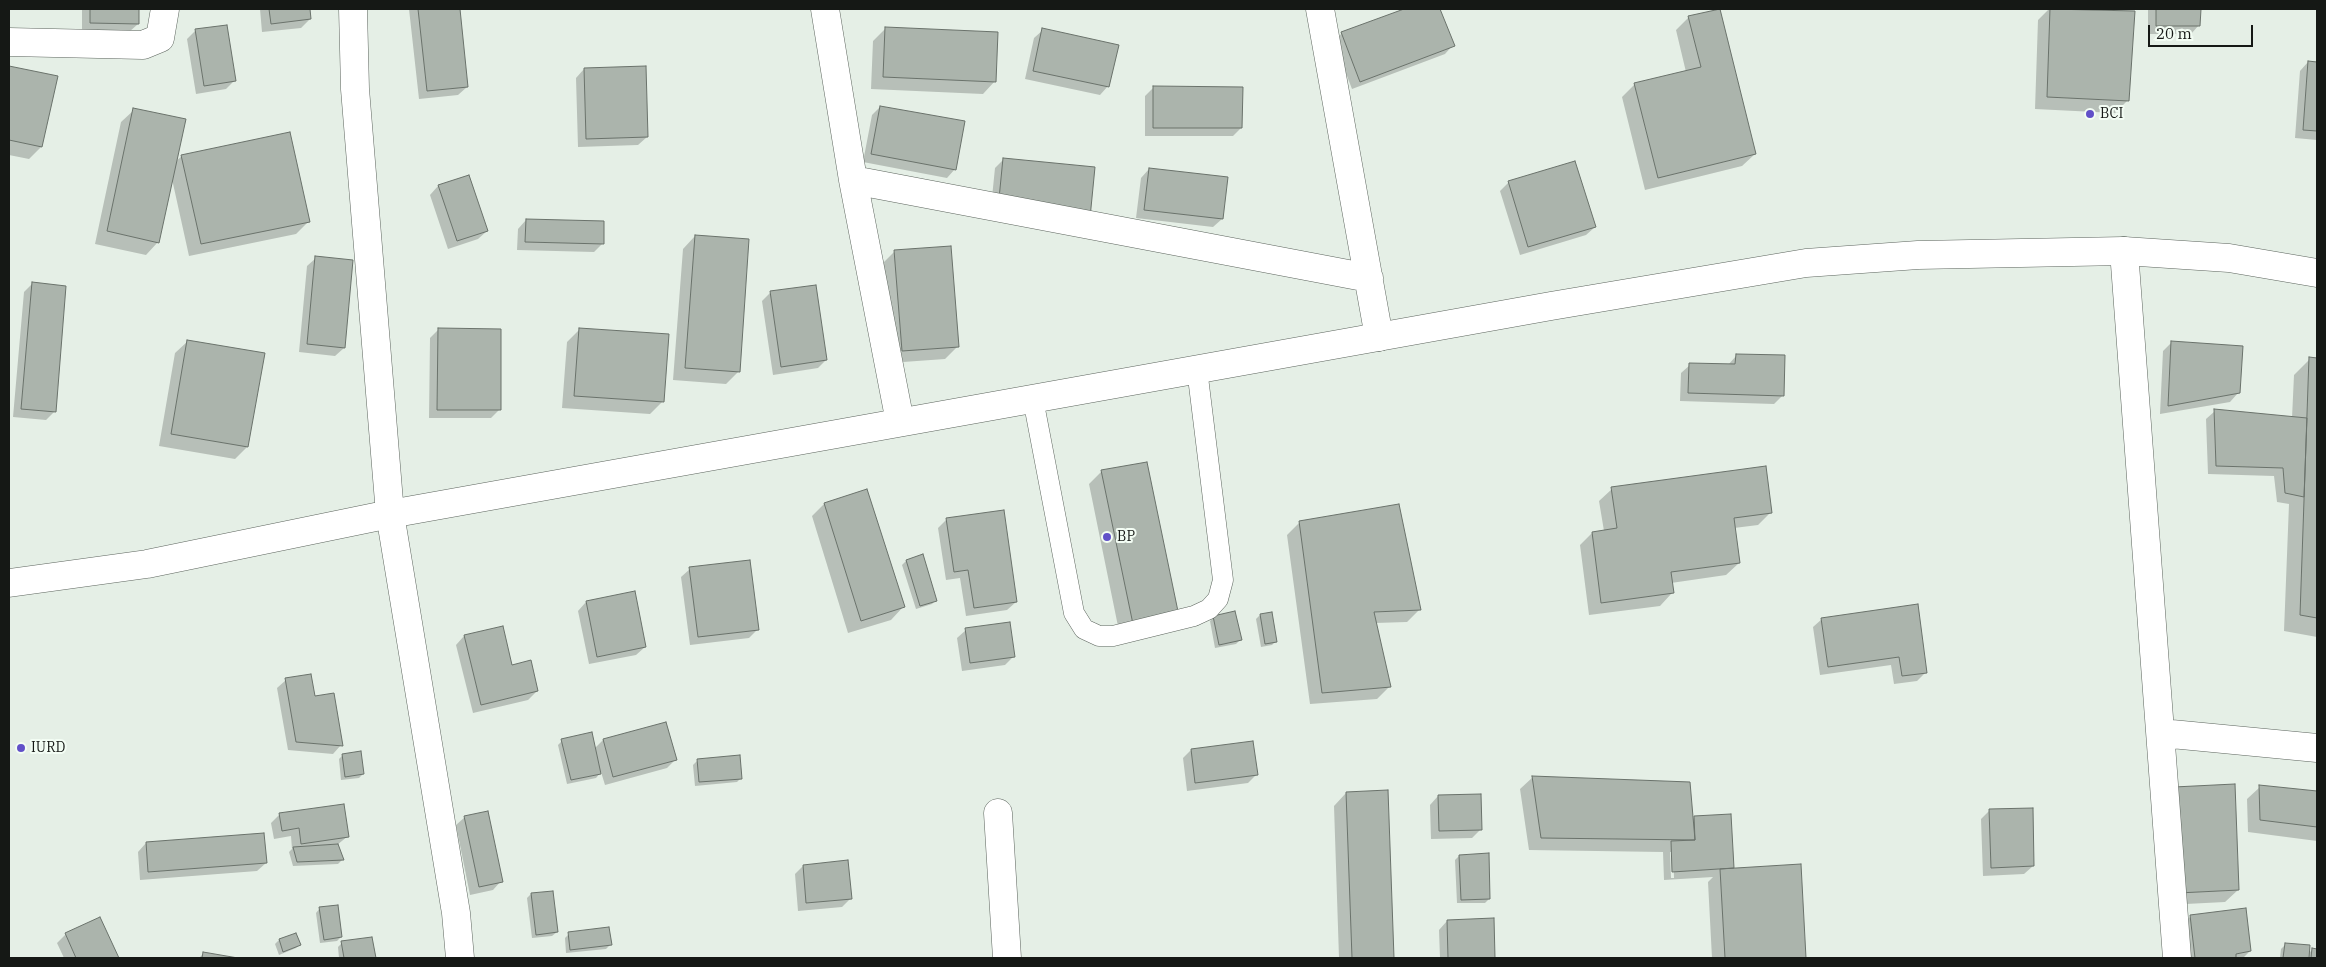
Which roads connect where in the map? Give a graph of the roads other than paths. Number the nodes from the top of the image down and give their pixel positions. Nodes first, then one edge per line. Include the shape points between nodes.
1 (166, 9) edge
2 (353, 9) edge
3 (825, 9) edge
4 (1320, 9) edge
5 (9, 42) edge
6 (853, 180) junction
7 (2124, 251) junction
8 (2317, 273) edge
9 (1369, 278) junction
10 (1379, 337) junction
11 (1196, 369) junction
12 (1033, 399) junction
13 (900, 422) junction
14 (390, 514) junction
15 (9, 583) edge
16 (2161, 733) junction
17 (2317, 748) edge
18 (998, 813) dead end
19 (460, 958) edge
20 (1008, 958) edge
21 (2177, 958) edge

1 - 5 main road via 160,38 143,45
2 - 14 main road via 355,89
3 - 6 main road
4 - 9 main road
6 - 9 main road
6 - 13 main road
7 - 8 main road via 2229,258
7 - 10 main road via 1918,255 1806,263
7 - 16 main road
9 - 10 main road
10 - 11 main road
11 - 12 main road
11 - 12 lane via 1223,580 1218,599 1209,609 1194,616 1113,636 1099,636 1084,629 1074,612
12 - 13 main road
13 - 14 main road
14 - 15 main road via 147,564
14 - 19 main road via 456,913
16 - 17 main road
16 - 21 main road
18 - 20 main road

